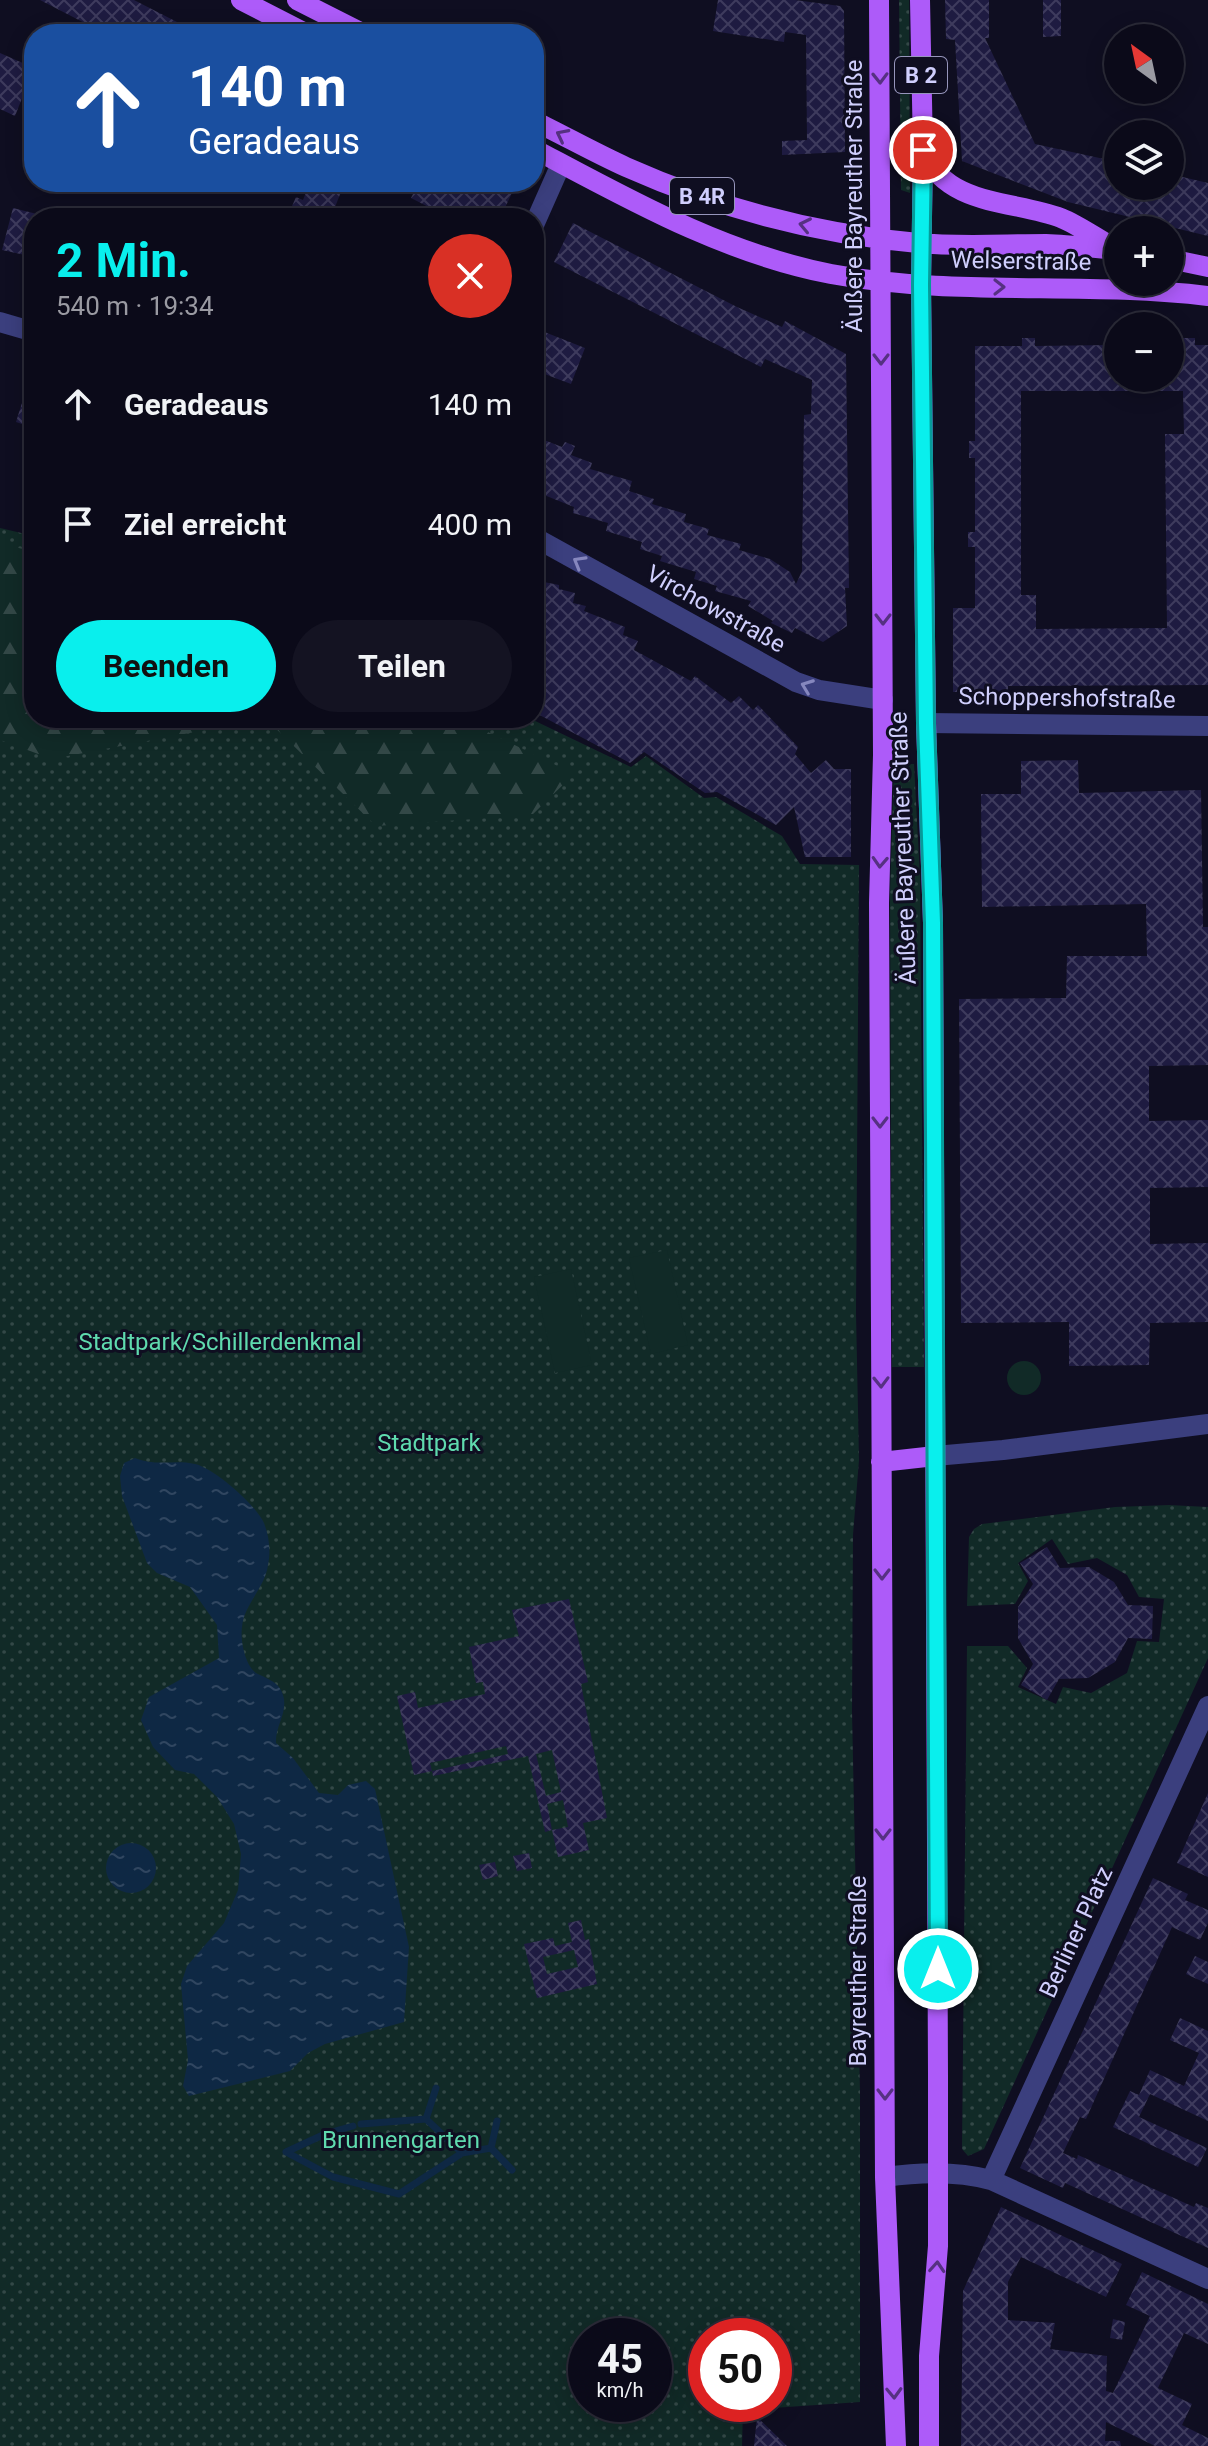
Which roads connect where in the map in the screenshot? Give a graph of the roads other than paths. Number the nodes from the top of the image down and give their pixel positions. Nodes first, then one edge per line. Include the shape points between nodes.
1 (241, 0) edge
2 (297, 0) edge
3 (879, 0) edge
4 (920, 0) edge
5 (288, 24) edge
6 (344, 24) edge
7 (544, 126) edge
8 (923, 150) junction
9 (544, 155) edge
10 (561, 164) junction
11 (542, 208) edge
12 (882, 239) junction
13 (1104, 242) edge
14 (921, 244) junction
15 (1104, 249) edge
16 (1184, 262) edge
17 (1208, 267) edge
18 (881, 281) junction
19 (921, 285) junction
20 (1208, 296) edge
21 (0, 322) edge
22 (24, 329) edge
23 (544, 543) edge
24 (883, 700) junction
25 (926, 723) junction
26 (1208, 726) edge
27 (1208, 1424) edge
28 (935, 1456) junction
29 (881, 1462) junction
30 (882, 1496) joint
31 (1208, 1706) edge
32 (938, 2174) junction
33 (885, 2177) junction
34 (991, 2180) junction
35 (1208, 2279) edge
36 (896, 2446) edge
37 (929, 2446) edge

1 - 5 main road
2 - 6 main road
3 -> 12 main road, Äußere Bayreuther Straße / B 2
4 - 8 main road, Äußere Bayreuther Straße / B 2
12 -> 7 main road, B 4R via 790,222 709,199 623,166
8 - 13 main road via 948,183 983,199 1060,218
8 - 14 main road, Äußere Bayreuther Straße / B 2
9 - 10 main road, B 4R
10 - 11 street
10 - 18 main road, B 4R via 727,245 806,269
12 - 14 main road, B 4R
12 - 18 main road, Äußere Bayreuther Straße / B 2
14 - 15 main road, Welserstraße / B 4R
14 - 19 main road, Äußere Bayreuther Straße / B 2
16 - 17 main road
18 - 19 main road, Welserstraße / B 4R
18 -> 24 main road, Äußere Bayreuther Straße
19 -> 20 main road, Welserstraße / B 4R via 1098,287
19 - 25 main road, Äußere Bayreuther Straße
21 - 22 street
24 -> 23 street, Virchowstraße via 796,682
24 -> 29 main road, Äußere Bayreuther Straße
25 - 26 street, Schoppershofstraße
25 - 28 main road, Äußere Bayreuther Straße via 933,923
27 - 28 street
28 - 29 main road
28 - 32 main road, Äußere Bayreuther Straße
29 - 30 main road, Äußere Bayreuther Straße
30 -> 33 main road, Bayreuther Straße
31 - 34 street, Berliner Platz
32 - 33 street
32 - 34 street
37 -> 32 main road
33 -> 36 main road, Bayreuther Straße
34 - 35 street

